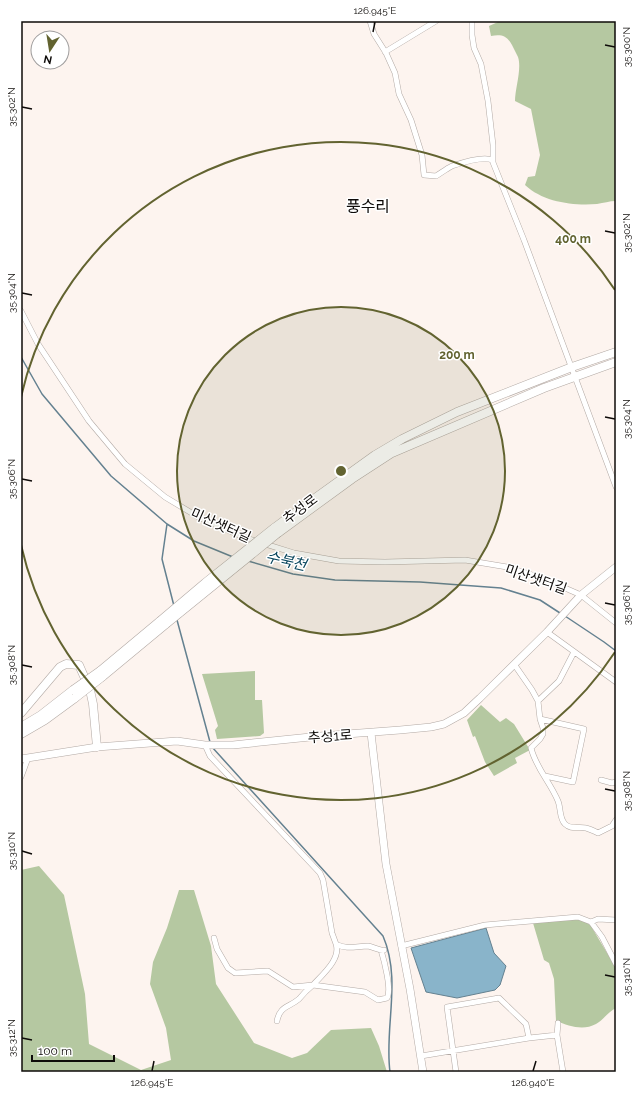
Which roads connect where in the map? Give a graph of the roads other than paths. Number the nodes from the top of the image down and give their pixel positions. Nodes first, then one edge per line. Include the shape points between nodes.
1 (370, 21) edge
2 (436, 21) edge
3 (472, 21) edge
4 (385, 52) junction
5 (493, 162) junction
6 (21, 311) edge
7 (616, 352) edge
8 (616, 362) edge
9 (572, 367) junction
10 (575, 376) junction
11 (616, 487) edge
12 (276, 531) junction
13 (616, 567) edge
14 (581, 596) junction
15 (616, 623) edge
16 (549, 630) junction
17 (574, 652) junction
18 (514, 664) junction
19 (616, 682) edge
20 (74, 694) junction
21 (538, 701) junction
22 (21, 713) edge
23 (540, 719) junction
24 (21, 727) edge
25 (371, 733) junction
26 (21, 734) edge
27 (207, 745) junction
28 (97, 747) junction
29 (25, 759) edge
30 (21, 776) edge
31 (544, 776) junction
32 (601, 780) dead end
33 (616, 782) edge
34 (616, 820) edge
35 (616, 920) edge
36 (591, 922) junction
37 (214, 938) dead end
38 (336, 944) junction
39 (401, 946) junction
40 (616, 964) edge
41 (313, 985) junction
42 (277, 1021) dead end
43 (558, 1023) dead end
44 (557, 1035) junction
45 (529, 1038) junction
46 (453, 1052) junction
47 (421, 1056) junction
48 (423, 1072) edge
49 (456, 1072) edge
50 (563, 1072) edge

1 - 4 street via 374,34
2 - 4 street
3 - 5 street via 474,48 481,64 488,101
4 - 5 street via 395,73 399,94 419,143 424,175 436,176 452,166 482,158 488,158
5 - 9 street
6 - 14 street, 미산샛터길 via 38,344 89,422 125,464 165,497 200,518 246,538 294,553 357,562 465,560 507,567 542,578
7 - 9 main road, 추성로
8 - 10 main road, 추성로
9 - 10 street
9 - 12 main road, 추성로 via 457,412 402,439 297,510
10 - 11 street
10 - 12 main road, 추성로 via 392,453
12 - 20 main road, 추성로, bridge
13 - 14 street, 추성1로
14 - 15 street
14 - 16 street, 추성1로
16 - 17 street
16 - 18 street, 추성1로
17 - 19 street
17 - 21 street via 559,681
18 - 21 street
18 - 25 street, 추성1로 via 464,713 450,721 431,727
20 - 24 main road, 추성로
20 - 26 main road, 추성로 via 45,720
21 - 23 street
22 - 28 main road via 60,667 66,664 79,665 90,690
23 - 31 street via 543,734 531,748
23 - 31 street via 584,728 573,782
25 - 27 street, 추성1로
25 - 39 street via 386,864
27 - 28 street, 추성1로 via 177,741
27 - 38 street via 210,756 320,873
28 - 29 street, 추성1로
29 - 30 street, 추성1로
31 - 34 street via 557,798 562,820 566,825 598,833 612,826
32 - 33 street
35 - 36 street via 598,919
36 - 39 street via 578,917 497,923
36 - 40 street
37 - 41 street via 228,968 235,973 268,971 293,987
38 - 41 street via 336,957
38 - 41 street via 349,948 371,947 383,950 389,993 387,998 378,1000 365,992
39 - 47 street
41 - 42 street via 298,1000 281,1010
43 - 44 street
44 - 45 street
44 - 50 street
45 - 46 street
45 - 46 street via 526,1024 499,998 447,1007
46 - 47 street
46 - 49 street
47 - 48 street

